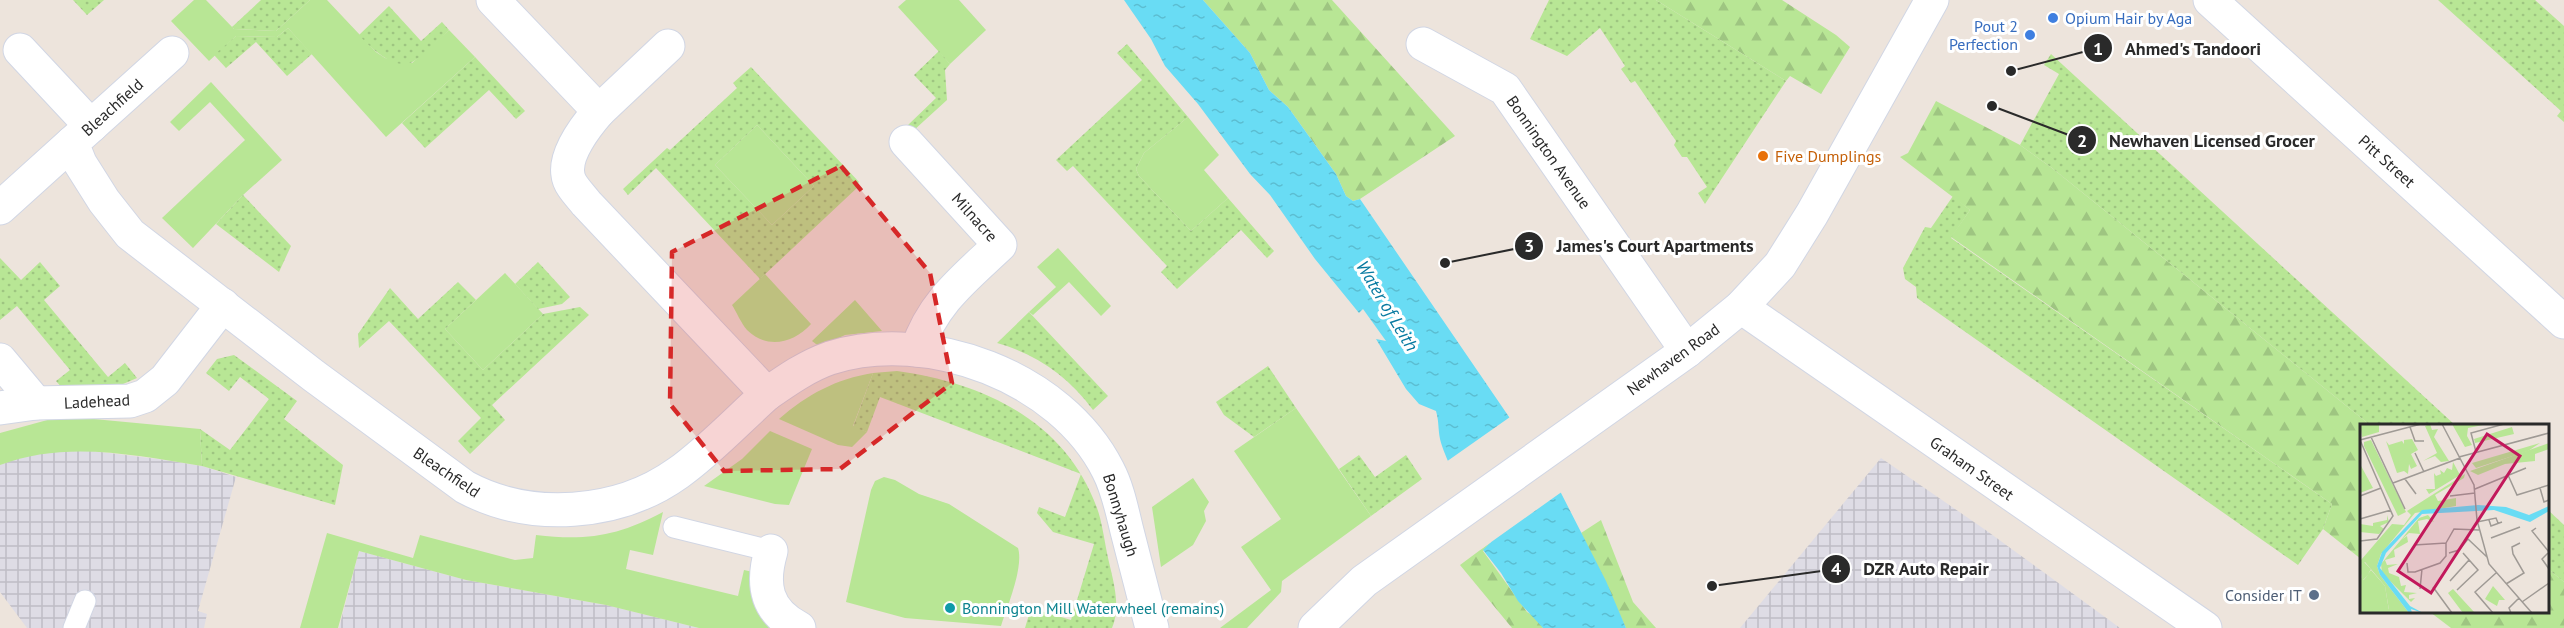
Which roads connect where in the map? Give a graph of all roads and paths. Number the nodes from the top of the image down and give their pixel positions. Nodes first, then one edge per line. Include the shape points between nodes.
1 (493, 0) edge
2 (1932, 0) edge
3 (2228, 6) edge
4 (1423, 44) dead end
5 (668, 46) dead end
6 (20, 50) dead end
7 (172, 53) dead end
8 (599, 111) junction
9 (81, 135) junction
10 (906, 142) dead end
11 (0, 208) edge
12 (223, 305) junction
13 (1741, 307) junction
14 (2564, 322) edge
15 (917, 350) junction
16 (1687, 351) junction
17 (0, 360) edge
18 (767, 394) junction
19 (36, 403) junction
20 (0, 408) edge
21 (674, 527) dead end
22 (771, 551) joint
23 (85, 601) dead end
24 (1317, 627) edge
25 (2202, 627) edge
26 (74, 628) edge
27 (799, 628) edge
28 (1152, 628) edge

1 - 8 street
2 - 13 street, Newhaven Road via 1780,265
3 - 14 street, Pitt Street
4 - 16 street, Bonnington Avenue via 1505,89
5 - 8 street
6 - 9 street
7 - 9 street, Bleachfield
8 - 18 street via 581,132 569,162 568,176 575,189
9 - 11 street
9 - 12 street, Bleachfield via 80,163 130,234
10 - 15 street, Milnacre via 1000,245 937,306
12 - 18 street, Bleachfield via 465,487 492,500 520,506 549,510 590,507 624,500 662,483 679,473
12 - 19 street, Ladehead via 165,380 146,396 130,401
13 - 16 street, Newhaven Road
13 - 25 street, Graham Street
15 - 18 street, Bonnyhaugh via 884,348 829,359 792,376
15 - 28 street, Bonnyhaugh via 955,356 996,371 1028,387 1077,427 1108,469
16 - 24 street, Newhaven Road via 1364,581
17 - 19 street
19 - 20 street, Ladehead
21 - 22 lane
22 - 27 street via 765,572 766,592 776,611
23 - 26 lane

